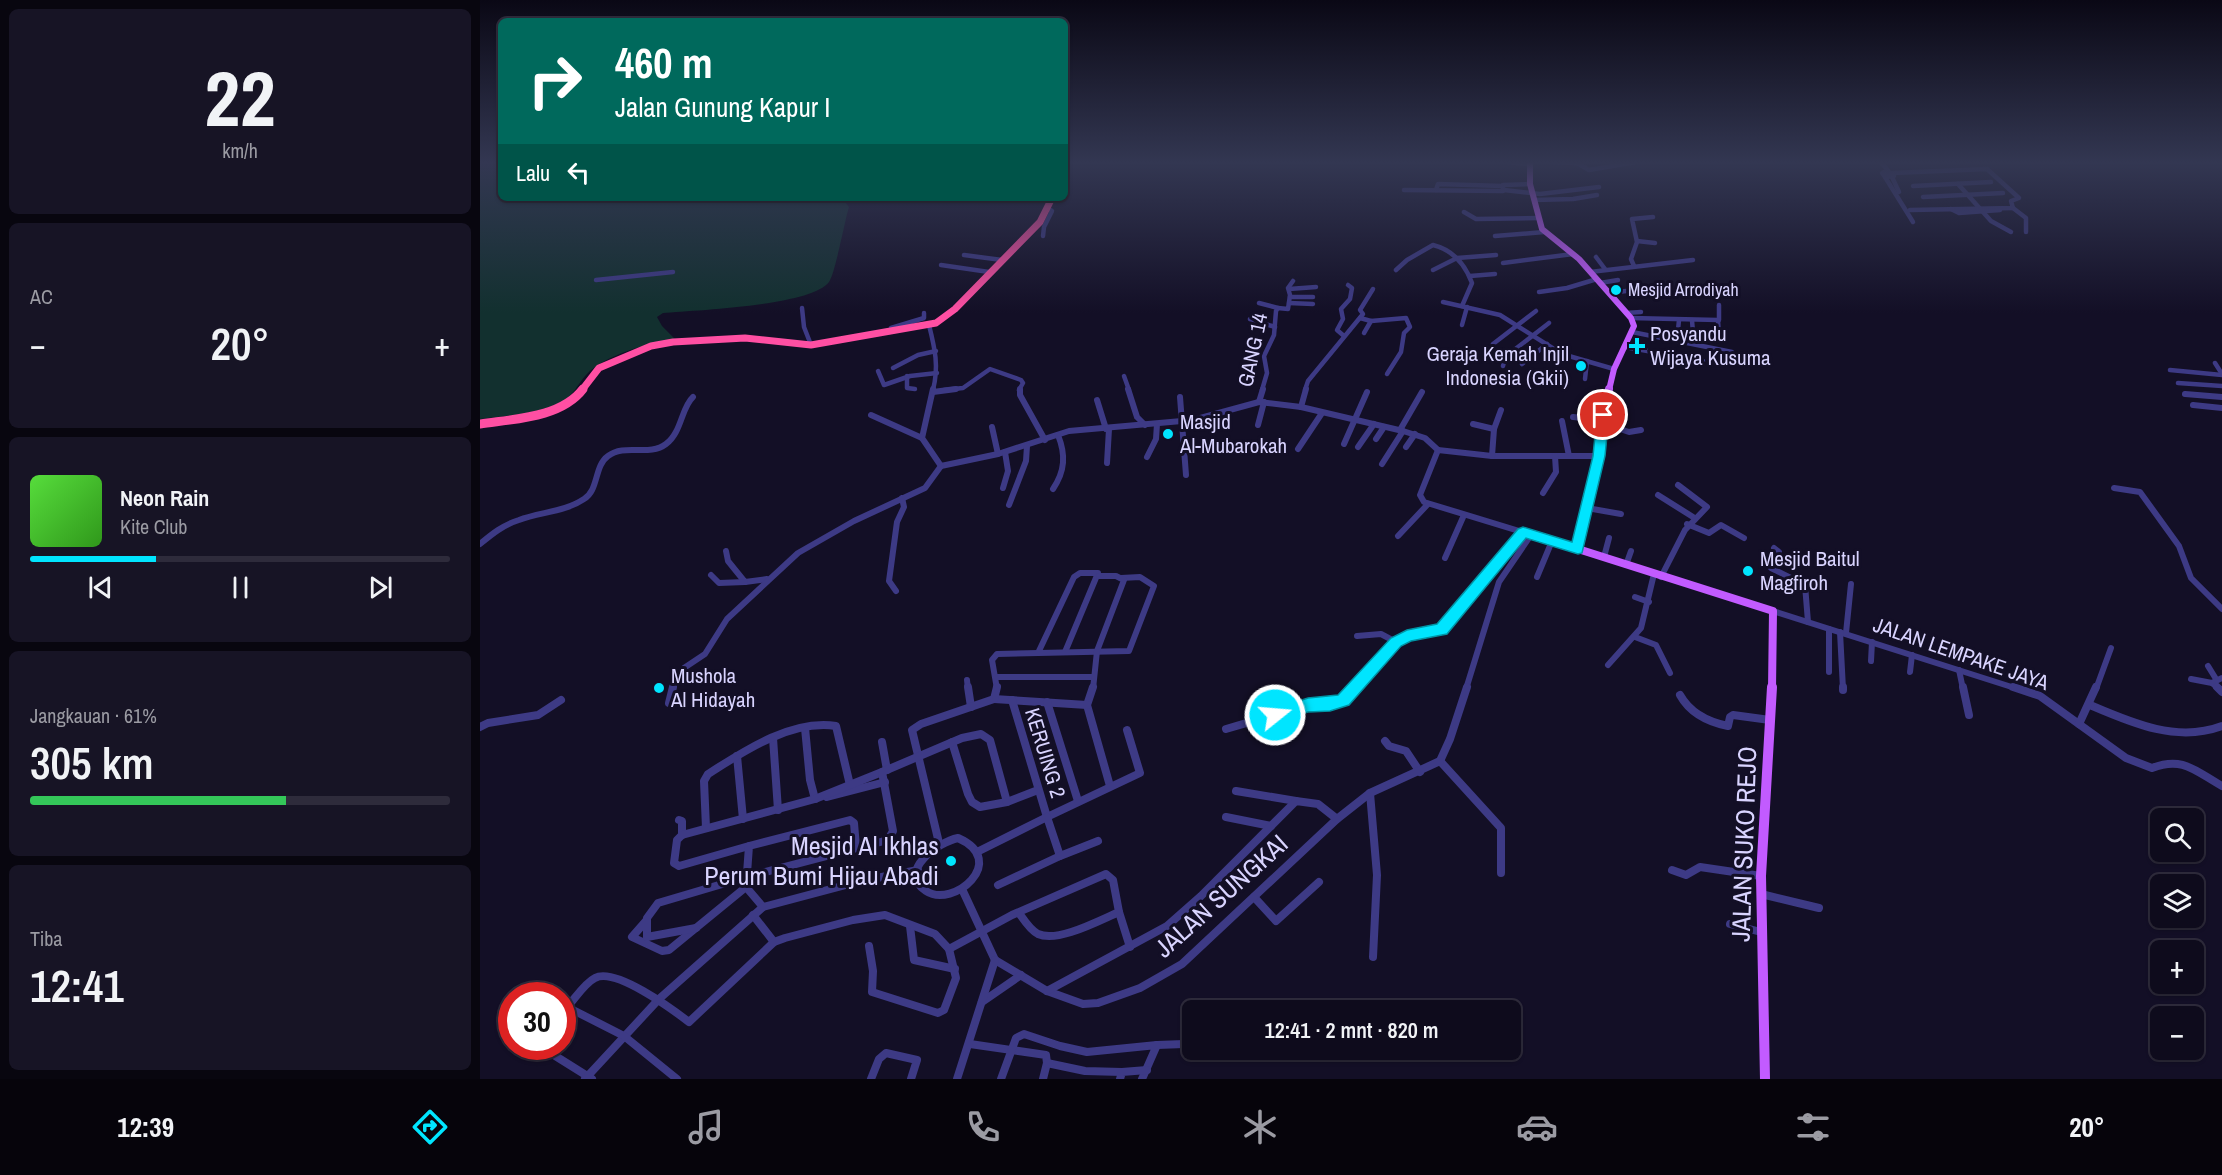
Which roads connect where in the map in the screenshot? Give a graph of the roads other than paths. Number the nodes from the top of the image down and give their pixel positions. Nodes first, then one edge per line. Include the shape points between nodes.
1 (1045, 212) edge
2 (1051, 212) edge
3 (1464, 212) dead end
4 (1538, 212) edge
5 (1907, 212) edge
6 (1911, 212) edge
7 (1958, 212) edge
8 (1975, 212) edge
9 (1984, 212) edge
10 (2018, 212) edge
11 (1653, 217) dead end
12 (1539, 218) junction
13 (1544, 232) junction
14 (2010, 232) dead end
15 (2026, 232) dead end
16 (1043, 236) dead end
17 (1496, 236) dead end
18 (1637, 241) junction
19 (1655, 243) dead end
20 (1573, 254) junction
21 (964, 255) dead end
22 (1496, 255) dead end
23 (1596, 257) dead end
24 (1457, 258) junction
25 (1002, 260) junction
26 (1693, 260) dead end
27 (1503, 263) dead end
28 (941, 265) dead end
29 (1634, 266) junction
30 (1605, 269) junction
31 (1396, 270) dead end
32 (1433, 270) dead end
33 (673, 272) dead end
34 (989, 272) junction
35 (1590, 272) junction
36 (1495, 274) dead end
37 (1470, 276) junction
38 (596, 280) dead end
39 (1293, 280) dead end
40 (1618, 280) dead end
41 (1599, 281) junction
42 (1348, 285) dead end
43 (1316, 287) dead end
44 (1288, 289) junction
45 (1373, 289) dead end
46 (1635, 290) dead end
47 (1539, 292) dead end
48 (1609, 293) junction
49 (1290, 297) junction
50 (1313, 297) dead end
51 (1443, 302) dead end
52 (1259, 303) dead end
53 (1289, 303) junction
54 (1313, 304) dead end
55 (1719, 305) dead end
56 (1464, 307) junction
57 (802, 308) dead end
58 (1278, 308) junction
59 (1536, 311) dead end
60 (1641, 312) dead end
61 (924, 314) dead end
62 (1628, 316) junction
63 (1360, 318) junction
64 (1250, 319) dead end
65 (1679, 320) junction
66 (1692, 320) junction
67 (1719, 320) junction
68 (1371, 321) junction
69 (1549, 323) dead end
70 (929, 325) junction
71 (1462, 325) dead end
72 (1517, 326) junction
73 (1275, 327) junction
74 (890, 332) junction
75 (1632, 332) junction
76 (1364, 333) dead end
77 (1693, 333) dead end
78 (1344, 336) junction
79 (1533, 336) junction
80 (1719, 336) dead end
81 (1662, 337) junction
82 (1677, 340) junction
83 (1493, 344) dead end
84 (1547, 344) junction
85 (811, 345) junction
86 (1625, 347) junction
87 (936, 351) junction
88 (1661, 352) junction
89 (1732, 352) dead end
90 (1587, 361) junction
91 (1703, 362) dead end
92 (1522, 364) dead end
93 (2222, 364) edge
94 (1503, 366) dead end
95 (893, 368) dead end
96 (1614, 369) junction
97 (2170, 370) dead end
98 (878, 371) dead end
99 (937, 373) junction
100 (1387, 374) dead end
101 (2222, 374) edge
102 (907, 376) junction
103 (1124, 376) dead end
104 (1585, 379) dead end
105 (2178, 383) dead end
106 (2222, 386) edge
107 (915, 389) dead end
108 (933, 392) junction
109 (1367, 392) dead end
110 (1422, 392) dead end
111 (2186, 394) dead end
112 (693, 397) dead end
113 (2222, 397) edge
114 (1180, 398) dead end
115 (1097, 399) dead end
116 (1261, 402) junction
117 (2193, 405) dead end
118 (1301, 408) junction
119 (2222, 408) edge
120 (1501, 410) dead end
121 (1322, 413) junction
122 (871, 415) dead end
123 (1573, 417) dead end
124 (1354, 420) junction
125 (1562, 421) dead end
126 (1182, 422) junction
127 (1602, 422) junction
128 (480, 424) edge
129 (1157, 424) junction
130 (1374, 424) junction
131 (1473, 424) dead end
132 (1145, 425) junction
133 (1258, 425) dead end
134 (1384, 427) junction
135 (992, 428) dead end
136 (1108, 429) junction
137 (1494, 429) junction
138 (1641, 430) dead end
139 (1402, 431) junction
140 (1058, 435) junction
141 (1415, 435) junction
142 (922, 438) junction
143 (1376, 439) dead end
144 (1045, 440) junction
145 (1344, 444) dead end
146 (1027, 446) junction
147 (1358, 447) dead end
148 (1406, 447) dead end
149 (1298, 449) dead end
150 (1438, 450) junction
151 (1005, 452) junction
152 (998, 454) junction
153 (1492, 456) junction
154 (1555, 456) junction
155 (1569, 456) junction
156 (1599, 456) junction
157 (1147, 457) dead end
158 (1107, 463) dead end
159 (1382, 464) dead end
160 (941, 466) junction
161 (1186, 474) dead end
162 (1678, 485) dead end
163 (1003, 488) dead end
164 (2114, 488) dead end
165 (1053, 489) dead end
166 (1543, 493) dead end
167 (1658, 495) dead end
168 (902, 498) junction
169 (1428, 504) junction
170 (1009, 505) dead end
171 (1587, 508) junction
172 (1464, 514) junction
173 (1621, 514) dead end
174 (1693, 517) junction
175 (1687, 524) junction
176 (1523, 532) junction
177 (1531, 535) junction
178 (1398, 536) dead end
179 (1609, 538) dead end
180 (1744, 538) dead end
181 (1552, 541) junction
182 (480, 544) edge
183 (1774, 548) dead end
184 (1578, 549) junction
185 (726, 551) dead end
186 (1631, 551) dead end
187 (1604, 557) junction
188 (1445, 558) dead end
189 (1626, 565) junction
190 (711, 575) dead end
191 (1658, 575) junction
192 (1099, 576) junction
193 (1537, 577) dead end
194 (1121, 578) junction
195 (768, 579) junction
196 (745, 582) junction
197 (1851, 584) dead end
198 (896, 591) dead end
199 (1635, 597) dead end
200 (1649, 602) junction
201 (2222, 609) edge
202 (1773, 611) junction
203 (1808, 622) junction
204 (1829, 629) junction
205 (1843, 633) junction
206 (1357, 636) dead end
207 (1635, 637) junction
208 (1396, 642) junction
209 (1872, 642) junction
210 (2111, 648) dead end
211 (1097, 651) junction
212 (1065, 652) junction
213 (1038, 653) junction
214 (1912, 655) junction
215 (1871, 661) dead end
216 (1608, 665) dead end
217 (2208, 666) dead end
218 (1959, 670) junction
219 (1829, 672) dead end
220 (1910, 672) dead end
221 (1670, 673) dead end
222 (996, 677) junction
223 (1094, 677) junction
224 (2191, 679) dead end
225 (967, 680) dead end
226 (2217, 680) edge
227 (1843, 690) dead end
228 (2222, 692) edge
229 (1680, 695) dead end
230 (994, 699) junction
231 (561, 700) dead end
232 (1012, 700) junction
233 (1047, 702) junction
234 (669, 703) dead end
235 (1087, 705) junction
236 (2090, 705) junction
237 (971, 707) junction
238 (1969, 715) dead end
239 (1770, 720) junction
240 (2079, 724) junction
241 (2222, 726) edge
242 (480, 727) edge
243 (805, 728) junction
244 (1226, 729) dead end
245 (1127, 730) dead end
246 (773, 738) junction
247 (1385, 741) dead end
248 (882, 742) dead end
249 (952, 742) junction
250 (737, 756) junction
251 (918, 756) junction
252 (1440, 761) junction
253 (885, 771) junction
254 (1419, 772) junction
255 (885, 782) junction
256 (850, 785) junction
257 (1110, 786) junction
258 (2222, 786) edge
259 (1038, 790) junction
260 (1236, 790) dead end
261 (1370, 793) junction
262 (816, 799) junction
263 (1078, 801) junction
264 (1296, 801) junction
265 (1007, 802) junction
266 (778, 810) junction
267 (1047, 817) junction
268 (1226, 818) dead end
269 (743, 819) junction
270 (1337, 819) junction
271 (679, 820) dead end
272 (1271, 826) junction
273 (706, 828) junction
274 (682, 835) junction
275 (1098, 841) dead end
276 (939, 843) junction
277 (749, 846) junction
278 (856, 847) junction
279 (978, 851) junction
280 (1060, 856) junction
281 (918, 870) junction
282 (1672, 870) dead end
283 (1501, 873) dead end
284 (1761, 876) junction
285 (746, 877) junction
286 (1319, 882) dead end
287 (998, 885) dead end
288 (746, 886) junction
289 (962, 889) junction
290 (1761, 894) junction
291 (1254, 897) junction
292 (763, 907) junction
293 (1819, 908) dead end
294 (1022, 912) junction
295 (1119, 912) junction
296 (753, 915) junction
297 (646, 921) junction
298 (1730, 924) dead end
299 (910, 926) junction
300 (696, 928) junction
301 (981, 931) junction
302 (1761, 932) junction
303 (645, 940) junction
304 (774, 942) junction
305 (869, 946) dead end
306 (1130, 947) junction
307 (949, 949) junction
308 (1373, 957) dead end
309 (995, 960) junction
310 (955, 969) junction
311 (1021, 975) junction
312 (1047, 991) junction
313 (659, 999) junction
314 (982, 1002) junction
315 (624, 1036) junction
316 (970, 1044) junction
317 (1182, 1044) edge
318 (1157, 1045) junction
319 (1011, 1050) junction
320 (561, 1060) edge
321 (1047, 1063) junction
322 (1084, 1075) edge
323 (1121, 1075) edge
324 (1144, 1075) edge
325 (588, 1078) edge
326 (676, 1079) edge
327 (871, 1079) edge
328 (911, 1079) edge
329 (957, 1079) edge
330 (1001, 1079) edge
331 (1043, 1079) edge
332 (1765, 1079) edge

1 - 25 highway
2 - 16 street
3 - 12 street via 1476,219
4 - 12 main road
5 - 6 street via 1916,222
7 - 8 street
9 - 14 street
10 - 15 street via 2026,218
11 - 18 street via 1633,218
12 - 13 main road
13 - 17 street
13 - 20 main road
18 - 19 street
18 - 29 street via 1631,259
20 - 27 street
20 - 35 main road
21 - 25 street
22 - 24 street
23 - 30 street
24 - 31 street via 1432,245
24 - 32 street
24 - 37 street
25 - 34 highway
26 - 29 street
28 - 34 street
29 - 30 street
30 - 35 street
33 - 38 street
34 - 70 highway via 955,309
35 - 41 main road
36 - 37 street
37 - 56 street via 1473,286 1462,301
39 - 44 street
40 - 41 street
41 - 47 street
41 - 48 main road
42 - 78 street via 1352,296 1341,309 1343,319 1337,327
43 - 44 street
44 - 49 street, GANG 14
45 - 63 street via 1361,307 1364,314
46 - 48 street
48 - 62 main road
49 - 50 street
49 - 53 street, GANG 14
51 - 56 street
52 - 58 street
53 - 54 street
53 - 58 street, GANG 14 via 1287,310
55 - 67 street
56 - 71 street
56 - 72 street via 1500,315
57 - 85 street
58 - 73 street, GANG 14
59 - 72 street
60 - 62 street
61 - 74 street via 922,320 891,328
62 - 65 street
62 - 75 main road via 1634,327
63 - 68 street
63 - 78 street
64 - 73 street
65 - 66 street
65 - 82 street
66 - 67 street
66 - 77 street
67 - 80 street
68 - 76 street
68 - 100 street via 1409,321 1401,352
69 - 79 street
70 - 74 highway
70 - 87 street
72 - 79 street
72 - 83 street
73 - 116 street, GANG 14 via 1264,356 1266,373
74 - 85 highway
75 - 81 street
75 - 86 main road
78 - 118 street via 1306,384
79 - 84 street
79 - 94 street via 1505,357
81 - 82 street
81 - 88 street
82 - 89 street
84 - 90 street via 1562,354
84 - 92 street
85 - 128 highway via 745,338 651,346 599,368 579,394 555,410
86 - 88 street
86 - 96 main road
87 - 95 street
87 - 99 street
88 - 91 street
90 - 96 street
90 - 104 street
93 - 101 street via 2215,363
96 - 127 main road
97 - 101 street
98 - 102 street via 884,385
99 - 102 street
99 - 108 street
102 - 107 street via 907,388
103 - 132 street via 1137,417
105 - 106 street
108 - 142 street
108 - 144 street via 963,388 991,369 1021,380 1020,395
109 - 124 street
110 - 139 street
111 - 113 street
112 - 182 street via 665,445 613,453 595,475 592,492 586,499 519,518
114 - 126 street
115 - 136 street
116 - 118 street
116 - 126 street
116 - 133 street, GANG 14
117 - 119 street
118 - 121 street
120 - 137 street
121 - 124 street
121 - 149 street
122 - 142 street
123 - 127 street
124 - 130 street
124 - 145 street
125 - 155 street
126 - 129 street
126 - 161 street
127 - 138 street via 1629,432
127 - 156 main road
129 - 132 street
129 - 157 street via 1156,439
130 - 134 street
130 - 147 street
131 - 137 street
132 - 136 street
134 - 139 street
134 - 143 street
135 - 152 street
136 - 140 street
136 - 158 street
137 - 153 street
139 - 141 street
139 - 159 street
140 - 144 street
140 - 165 street via 1065,466
141 - 148 street
141 - 150 street
142 - 160 street
144 - 146 street
146 - 151 street
146 - 170 street via 1026,461
150 - 153 street
150 - 169 street via 1420,498
151 - 152 street
151 - 163 street via 1008,471
152 - 160 street
153 - 154 street
154 - 155 street
154 - 166 street via 1556,472
155 - 156 street
156 - 171 main road
160 - 168 street via 928,486
162 - 174 street via 1707,506
164 - 201 street via 2140,492 2179,546 2191,578
167 - 174 street
168 - 195 street via 814,542
168 - 198 street via 904,507 897,522 889,581
169 - 172 street
169 - 178 street
171 - 173 street
171 - 184 main road
172 - 176 street
172 - 188 street
174 - 175 street
175 - 180 street via 1710,533 1721,525
175 - 191 street
176 - 177 street
176 - 208 street via 1446,625 1438,631 1407,636
177 - 181 street
177 - 252 street via 1498,582 1467,689
179 - 187 street
181 - 184 street
181 - 193 street
183 - 203 street via 1779,552 1771,568 1805,585
184 - 187 main road
185 - 196 street via 728,561
186 - 189 street
187 - 189 main road
189 - 191 main road
190 - 196 street via 717,583
191 - 200 street
191 - 202 main road
192 - 194 street
192 - 212 street
192 - 213 street via 1080,573 1074,577
194 - 211 street via 1124,580
194 - 211 street via 1140,577 1154,586 1129,651
195 - 196 street
195 - 234 street via 728,619 705,654 687,665 670,692
197 - 205 street
199 - 200 street
200 - 207 street
202 - 203 street, JALAN LEMPAKE JAYA
202 - 239 main road, JALAN SUKO REJO
203 - 204 street, JALAN LEMPAKE JAYA
204 - 205 street, JALAN LEMPAKE JAYA
204 - 219 street
205 - 209 street, JALAN LEMPAKE JAYA
205 - 227 street
206 - 208 street via 1381,634
207 - 216 street
207 - 221 street via 1656,645
208 - 244 street via 1343,700 1308,705
209 - 214 street, JALAN LEMPAKE JAYA
209 - 215 street
210 - 236 street
211 - 212 street
211 - 223 street
212 - 213 street
213 - 222 street via 997,654 992,660
214 - 218 street, JALAN LEMPAKE JAYA
214 - 220 street
217 - 226 street
218 - 238 street
218 - 240 street, JALAN LEMPAKE JAYA via 2040,696
222 - 223 street
222 - 230 street
223 - 235 street
224 - 226 street
225 - 237 street
226 - 228 street
229 - 239 street via 1687,706 1716,724 1728,726 1733,715
230 - 232 street
230 - 237 street
231 - 242 street via 538,715
232 - 233 street
232 - 259 street, KERUING 2
233 - 235 street
233 - 263 street
235 - 257 street
236 - 240 street
236 - 241 street via 2161,730 2199,733
237 - 251 street via 915,727 912,734
239 - 284 main road, JALAN SUKO REJO
240 - 258 street, JALAN LEMPAKE JAYA via 2141,765 2152,768 2168,762 2181,763
243 - 246 street
243 - 256 street via 836,726
243 - 262 street via 810,780
245 - 257 street via 1141,771
246 - 250 street
246 - 266 street
247 - 254 street via 1406,751
248 - 253 street
249 - 251 street
249 - 265 street via 972,802 986,808
249 - 265 street via 976,734 990,740
250 - 269 street
250 - 273 street via 704,779
251 - 253 street
251 - 276 street
252 - 254 street, JALAN SUNGKAI
252 - 283 street via 1501,828
253 - 255 street
253 - 256 street
254 - 261 street, JALAN SUNGKAI
255 - 262 street
255 - 278 street via 893,834 888,840
256 - 262 street
257 - 263 street
259 - 265 street
259 - 267 street, KERUING 2
260 - 264 street
261 - 270 street, JALAN SUNGKAI
261 - 308 street via 1379,887
262 - 266 street
263 - 267 street
264 - 270 street via 1318,804
264 - 272 street
266 - 269 street
267 - 279 street
267 - 280 street, KERUING 2
268 - 272 street
269 - 273 street
270 - 291 street, JALAN SUNGKAI
271 - 274 street
272 - 306 street via 1167,926
273 - 274 street
274 - 277 street via 677,840 675,866
275 - 280 street
276 - 279 street via 967,840
276 - 281 street via 922,859
277 - 278 street via 850,820 854,823
277 - 285 street
278 - 285 street
279 - 289 street via 977,871
280 - 287 street
281 - 289 street via 922,888 930,894 940,896
281 - 292 street via 861,880
282 - 284 street via 1686,875 1701,867
284 - 290 main road, JALAN SUKO REJO
285 - 288 street
285 - 297 street via 658,903 649,911
286 - 291 street via 1276,921
288 - 292 street
288 - 300 street
289 - 301 street
290 - 293 street
290 - 302 main road, JALAN SUKO REJO
291 - 312 street, JALAN SUNGKAI via 1182,964 1140,988 1091,1004
292 - 296 street
294 - 295 street via 1037,934 1050,936
294 - 295 street via 1106,874 1113,880
294 - 301 street
295 - 306 street
296 - 304 street
296 - 313 street
297 - 303 street
297 - 303 street via 632,935
298 - 302 street
299 - 304 street via 883,914
299 - 307 street via 937,934
299 - 310 street via 914,960
300 - 303 street
300 - 303 street via 669,950 662,951
301 - 307 street
301 - 309 street
302 - 332 main road, JALAN SUKO REJO
304 - 313 street via 689,1022
305 - 310 street via 872,992 938,1013 944,1010 956,978
306 - 312 street
307 - 310 street
309 - 311 street, JALAN SUNGKAI
309 - 314 street
311 - 312 street, JALAN SUNGKAI
311 - 314 street
313 - 315 street
313 - 315 street via 606,975 594,978 572,1000 571,1010
314 - 316 street
315 - 325 street
315 - 326 street
316 - 319 street
316 - 329 street
317 - 318 street
318 - 319 street via 1096,1052 1051,1045 1024,1034 1016,1038
318 - 324 street
319 - 321 street via 1046,1055
319 - 330 street
320 - 325 street
321 - 322 street
321 - 331 street
322 - 323 street
323 - 324 street
327 - 328 street via 879,1059 886,1053 917,1060

